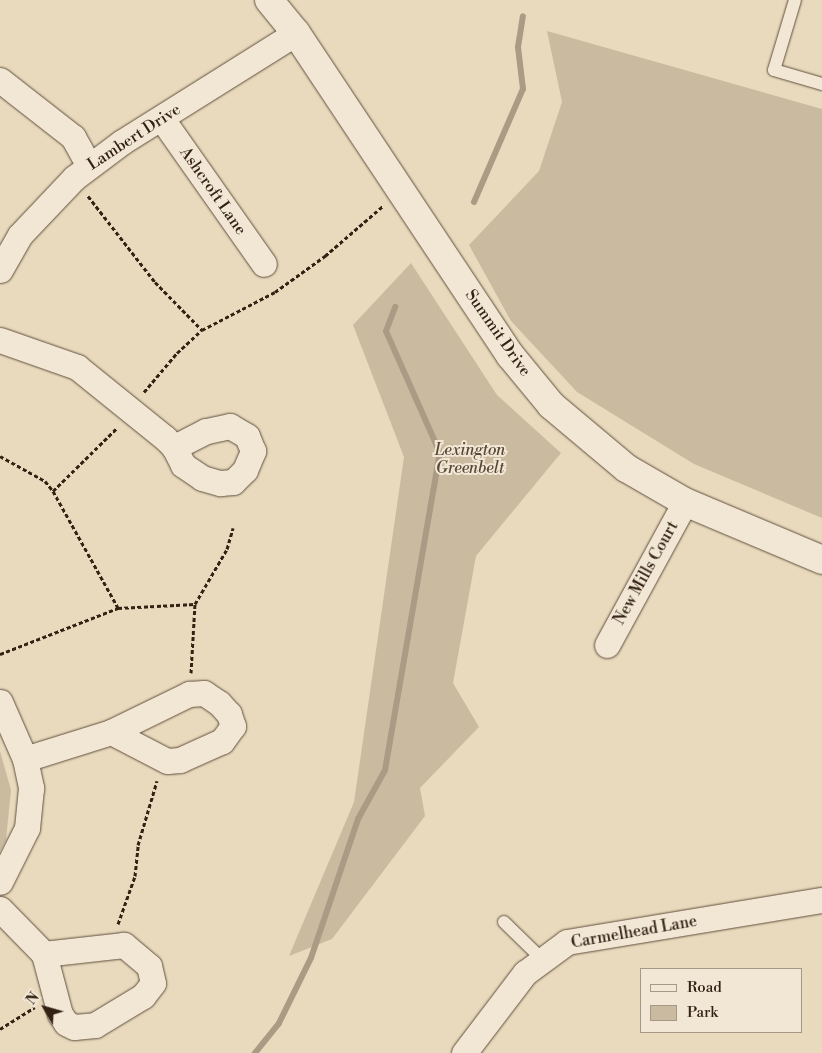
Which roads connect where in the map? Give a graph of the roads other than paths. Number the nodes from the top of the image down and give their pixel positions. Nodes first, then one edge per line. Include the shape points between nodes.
1 (269, 0) edge
2 (795, 0) edge
3 (296, 33) junction
4 (0, 80) edge
5 (822, 84) edge
6 (162, 119) junction
7 (81, 172) junction
8 (264, 264) dead end
9 (0, 270) edge
10 (0, 340) edge
11 (174, 447) dead end
12 (686, 502) junction
13 (822, 560) edge
14 (607, 645) dead end
15 (0, 702) edge
16 (111, 732) junction
17 (25, 759) junction
18 (0, 882) edge
19 (822, 900) edge
20 (0, 909) edge
21 (504, 922) dead end
22 (44, 954) junction
23 (543, 960) junction
24 (464, 1053) edge

1 - 3 street, Summit Drive
2 - 5 lane via 774,70
3 - 6 street, Lambert Drive
3 - 12 street, Summit Drive via 510,355 551,405 626,468
4 - 7 street via 72,137
6 - 7 street, Lambert Drive
6 - 8 street, Ashcroft Lane
7 - 9 street, Lambert Drive via 20,235
10 - 11 street via 77,367 132,409
12 - 13 street, Summit Drive
12 - 14 street, New Mills Court
15 - 17 street
16 - 16 street via 192,694 204,693 229,714 233,726 222,741 180,760 168,761
16 - 17 street
17 - 18 street via 31,788 27,828
19 - 23 street, Carmelhead Lane via 567,942
20 - 22 street
21 - 23 lane
22 - 22 street via 124,945 150,966 153,983 143,996 95,1025 74,1027 66,1023 60,1014
23 - 24 street, Carmelhead Lane via 525,974

